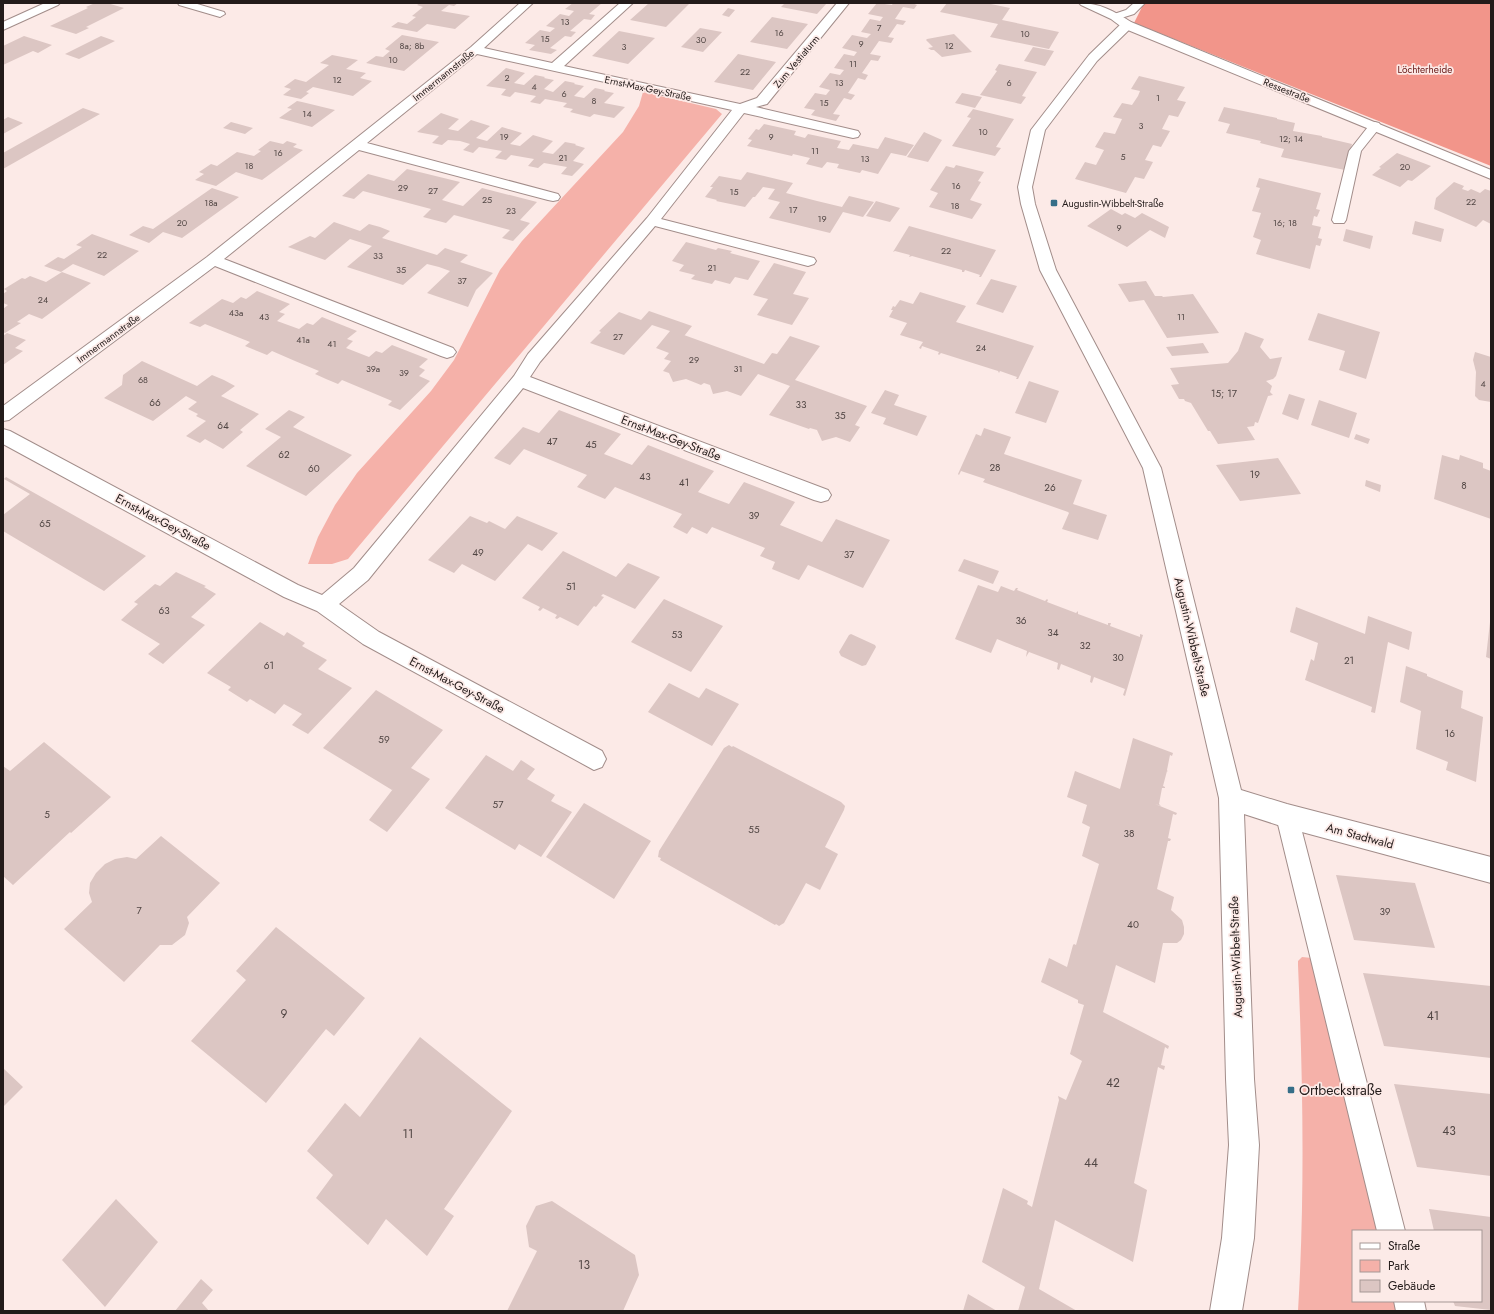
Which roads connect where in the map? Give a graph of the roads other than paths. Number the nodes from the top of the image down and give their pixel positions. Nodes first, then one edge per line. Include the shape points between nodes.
1 (54, 3) edge
2 (183, 3) edge
3 (527, 3) edge
4 (627, 3) edge
5 (843, 3) edge
6 (1085, 3) edge
7 (1140, 3) edge
8 (220, 14) dead end
9 (1121, 21) junction
10 (3, 26) edge
11 (475, 50) junction
12 (554, 68) junction
13 (741, 108) junction
14 (1375, 126) junction
15 (853, 134) dead end
16 (357, 145) junction
17 (1491, 175) edge
18 (552, 197) dead end
19 (1339, 220) dead end
20 (652, 221) junction
21 (213, 260) junction
22 (808, 261) dead end
23 (447, 352) dead end
24 (520, 380) junction
25 (3, 415) edge
26 (3, 436) edge
27 (822, 495) dead end
28 (324, 605) junction
29 (594, 759) dead end
30 (1231, 798) junction
31 (1288, 816) junction
32 (1491, 870) edge
33 (1391, 1230) edge
34 (1226, 1311) edge

1 - 10 street
2 - 8 lane
3 - 11 street, Immermannstraße
4 - 12 street
5 - 13 street, Zum Vestiaturm via 762,101
6 - 9 street, Ressestraße
7 - 9 lane
9 - 14 street, Ressestraße
9 - 30 street, Augustin-Wibbelt-Straße via 1038,130 1025,187 1048,270 1152,468
11 - 12 street, Ernst-Max-Gey-Straße
11 - 16 street, Immermannstraße
12 - 13 street, Ernst-Max-Gey-Straße
13 - 15 street, Ernst-Max-Gey-Straße
13 - 20 street
14 - 17 street, Ressestraße
14 - 19 lane via 1355,151
16 - 18 street
16 - 21 street, Immermannstraße
20 - 22 street
20 - 24 street via 534,358
21 - 23 street
21 - 25 street, Immermannstraße
24 - 27 street, Ernst-Max-Gey-Straße
24 - 28 street via 361,574
26 - 28 street, Ernst-Max-Gey-Straße via 291,591
28 - 29 street, Ernst-Max-Gey-Straße via 371,638
30 - 31 street, Am Stadtwald
30 - 34 street, Augustin-Wibbelt-Straße via 1244,1145 1238,1238
31 - 32 street, Am Stadtwald
31 - 33 lane

